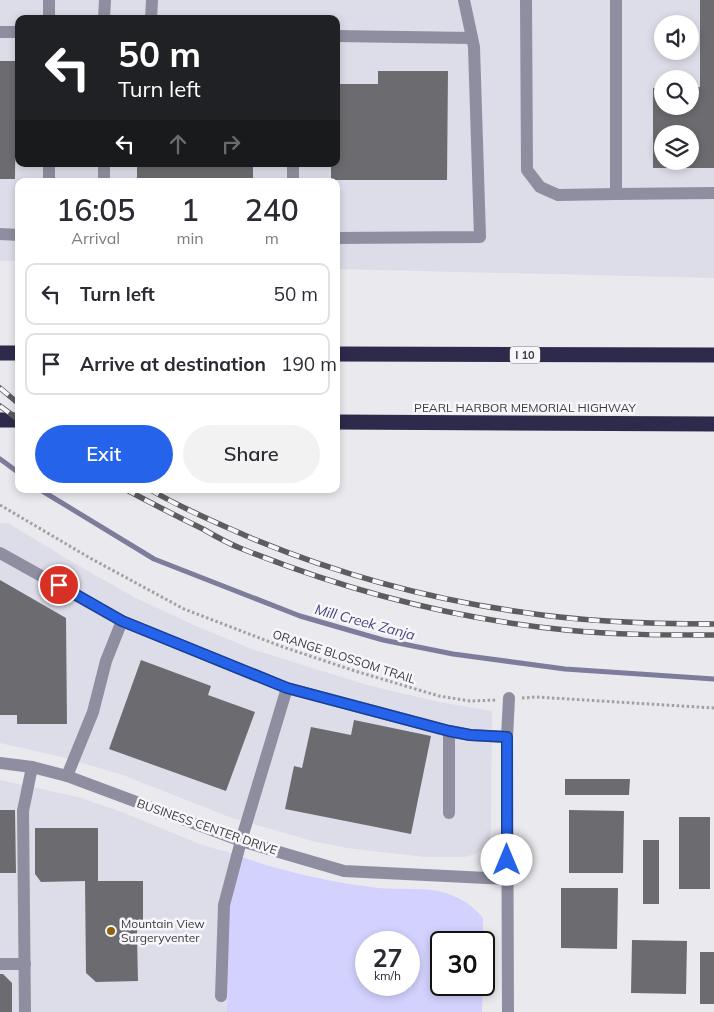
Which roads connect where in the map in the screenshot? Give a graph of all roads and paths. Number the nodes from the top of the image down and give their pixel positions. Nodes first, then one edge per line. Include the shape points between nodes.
1 (49, 0) edge
2 (105, 0) edge
3 (152, 0) edge
4 (464, 0) edge
5 (526, 0) edge
6 (616, 0) edge
7 (50, 15) edge
8 (104, 15) edge
9 (151, 15) edge
10 (0, 32) edge
11 (15, 32) edge
12 (340, 36) edge
13 (472, 38) junction
14 (714, 193) edge
15 (616, 194) junction
16 (0, 234) edge
17 (15, 234) edge
18 (340, 238) edge
19 (0, 353) edge
20 (15, 353) edge
21 (340, 354) edge
22 (714, 355) edge
23 (0, 420) edge
24 (15, 420) edge
25 (340, 422) edge
26 (642, 424) junction
27 (714, 424) edge
28 (714, 428) edge
29 (0, 505) edge
30 (0, 553) edge
31 (122, 621) junction
32 (287, 688) junction
33 (508, 698) junction
34 (714, 708) edge
35 (449, 731) junction
36 (507, 737) junction
37 (0, 763) edge
38 (32, 767) junction
39 (68, 776) junction
40 (449, 813) dead end
41 (241, 841) junction
42 (507, 879) junction
43 (0, 964) edge
44 (25, 964) junction
45 (221, 996) dead end
46 (25, 1012) edge
47 (508, 1012) edge

1 - 7 street
2 - 8 street
3 - 9 street
4 - 13 street
5 - 15 street via 527,170 540,187 558,195
6 - 15 street
10 - 11 street
12 - 13 street
13 - 18 street via 480,237
14 - 15 street
16 - 17 street
19 - 20 highway
21 - 22 highway, I 10
23 - 24 highway
25 - 26 highway, PEARL HARBOR MEMORIAL HIGHWAY
26 - 27 highway, PEARL HARBOR MEMORIAL HIGHWAY
26 - 28 highway
29 - 33 path, ORANGE BLOSSOM TRAIL via 184,609 274,644 439,696 486,702
30 - 31 street
31 - 32 street
31 - 39 street via 106,661 93,712
32 - 35 street
32 - 41 street
33 - 34 path, ORANGE BLOSSOM TRAIL
33 - 36 street
35 - 36 street
35 - 40 street
36 - 42 street
37 - 38 street, BUSINESS CENTER DRIVE
38 - 39 street, BUSINESS CENTER DRIVE
38 - 44 street via 23,811
39 - 41 street, BUSINESS CENTER DRIVE
41 - 42 street, BUSINESS CENTER DRIVE via 344,871
41 - 45 street via 224,905
42 - 47 street
43 - 44 street
44 - 46 street

